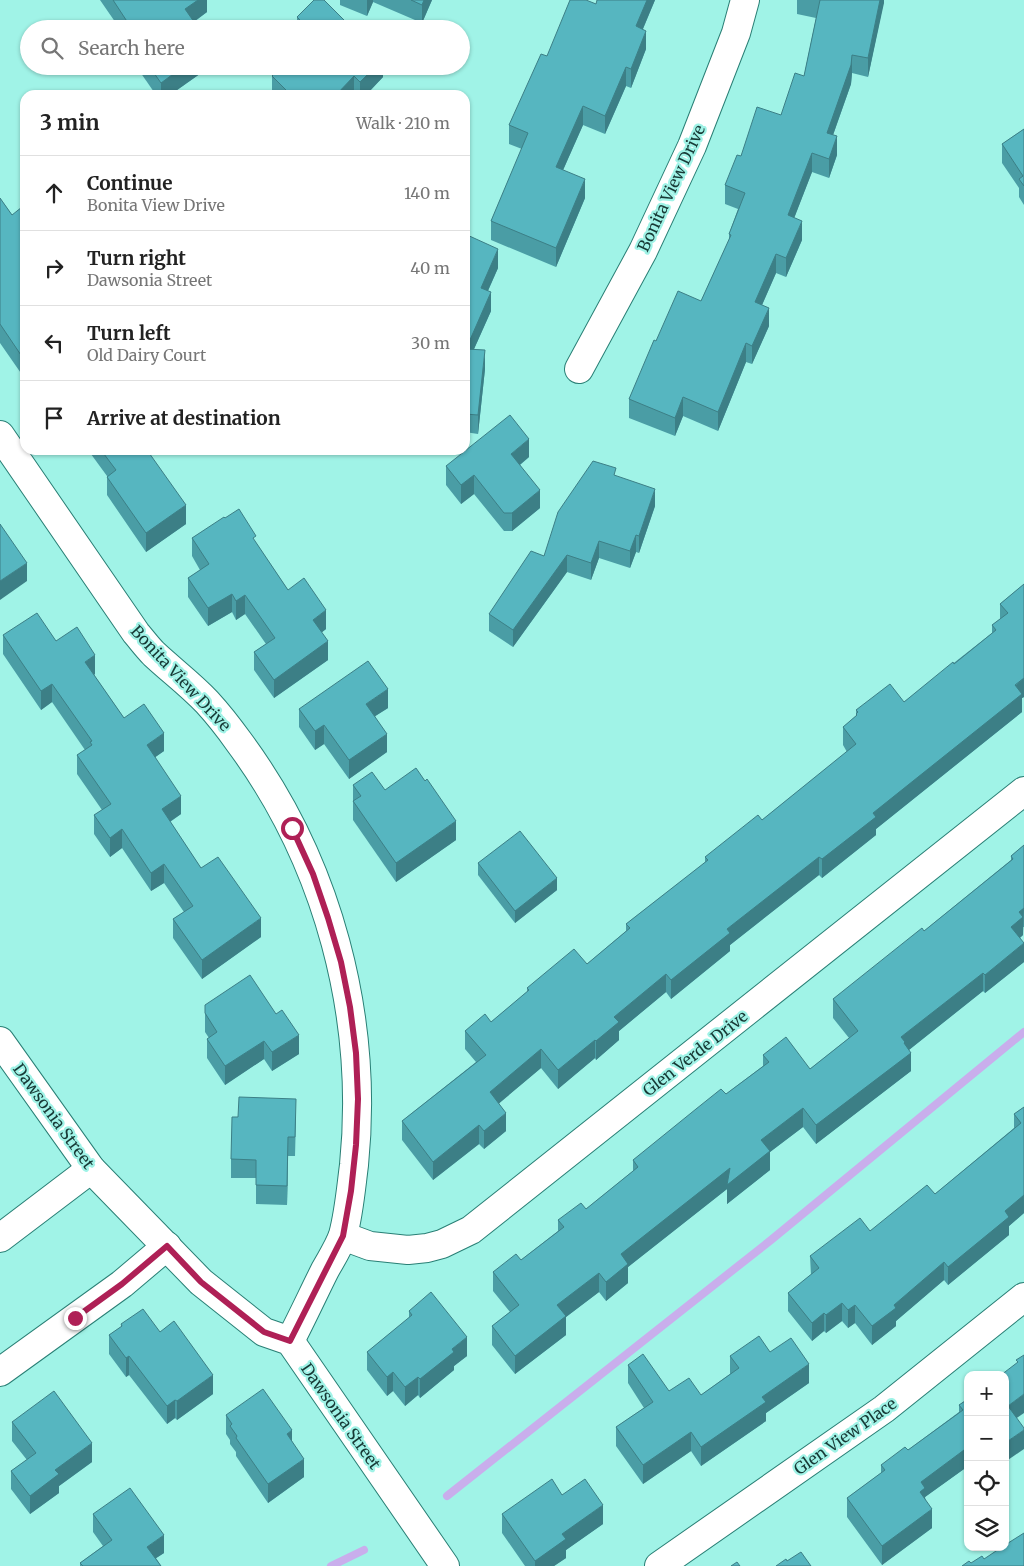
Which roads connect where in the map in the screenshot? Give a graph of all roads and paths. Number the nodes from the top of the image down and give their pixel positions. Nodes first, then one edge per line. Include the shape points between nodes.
1 (745, 0) edge
2 (579, 369) dead end
3 (0, 434) edge
4 (1024, 791) edge
5 (0, 1041) edge
6 (91, 1169) junction
7 (343, 1236) junction
8 (0, 1238) edge
9 (167, 1246) junction
10 (1024, 1297) edge
11 (290, 1341) junction
12 (0, 1372) edge
13 (445, 1566) edge
14 (659, 1566) edge

1 - 2 street, Bonita View Drive via 723,69 688,155 643,251
3 - 7 street, Bonita View Drive via 136,633 208,703 239,742 268,784 313,874 341,962 356,1053 356,1145
4 - 7 street, Glen Verde Drive via 471,1230 442,1244 408,1250 370,1246
5 - 6 street, Dawsonia Street
6 - 8 street
6 - 9 street, Dawsonia Street
7 - 11 street, Bonita View Drive
9 - 11 street, Dawsonia Street via 201,1282 264,1332
9 - 12 street via 122,1284
10 - 14 street, Glen View Place via 884,1409
11 - 13 street, Dawsonia Street

